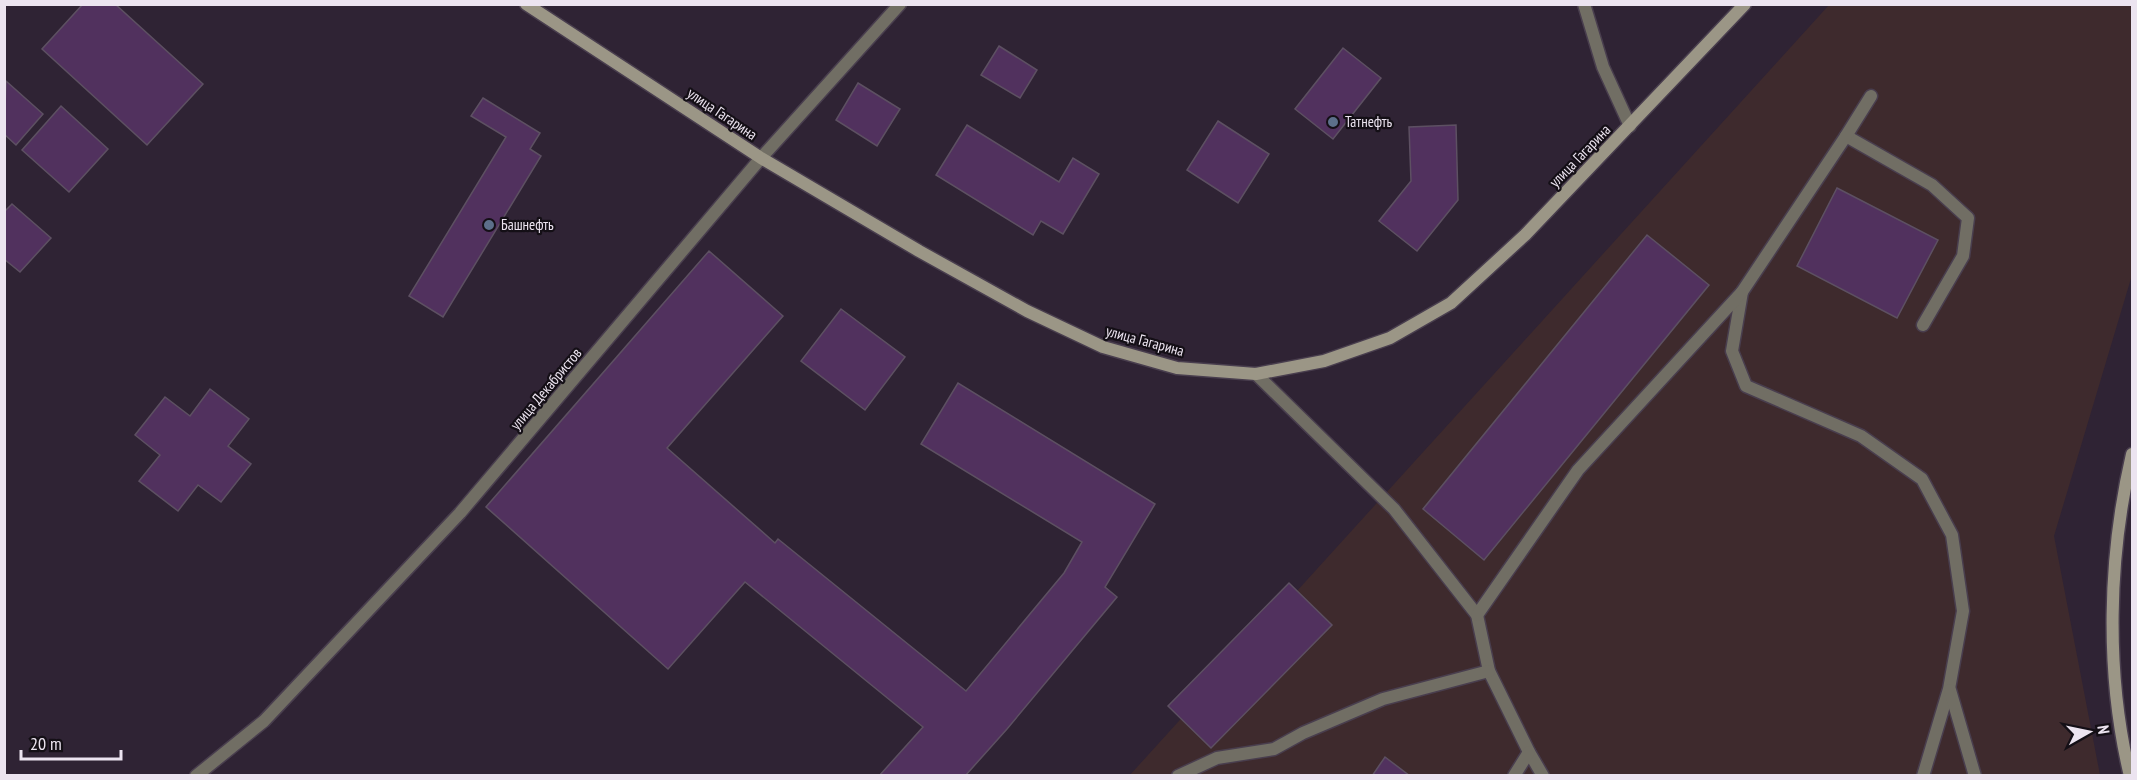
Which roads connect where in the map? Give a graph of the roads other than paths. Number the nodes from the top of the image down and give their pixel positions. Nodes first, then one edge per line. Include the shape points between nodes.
1 (526, 4) edge
2 (900, 4) edge
3 (1584, 4) edge
4 (1745, 4) edge
5 (1871, 96) dead end
6 (1630, 126) junction
7 (1846, 136) junction
8 (761, 158) junction
9 (1742, 292) junction
10 (1923, 325) dead end
11 (1256, 374) junction
12 (2133, 454) edge
13 (1477, 615) junction
14 (1489, 671) junction
15 (1949, 689) junction
16 (1529, 752) junction
17 (196, 776) edge
18 (1178, 776) edge
19 (1514, 776) edge
20 (1543, 776) edge
21 (1923, 776) edge
22 (1975, 776) edge
23 (2130, 776) edge

1 - 8 main road, улица Гагарина
2 - 8 street, улица Декабристов
3 - 6 street via 1603,68
4 - 6 main road, улица Гагарина
5 - 7 street
6 - 11 main road, улица Гагарина via 1525,235 1451,303 1390,338 1324,361
7 - 9 street
7 - 10 street via 1932,185 1968,218 1963,256
8 - 11 main road, улица Гагарина via 1027,311 1103,347 1178,368
8 - 17 street, улица Декабристов via 460,513 264,721
9 - 13 street via 1578,470
9 - 15 street via 1732,351 1746,386 1861,436 1922,479 1952,535 1963,611
11 - 13 street via 1394,509
12 - 23 main road via 2116,558 2112,641 2117,703
13 - 14 street
14 - 16 street
14 - 18 street via 1383,699 1274,749 1217,758
15 - 21 street
15 - 22 street
16 - 19 street
16 - 20 street

